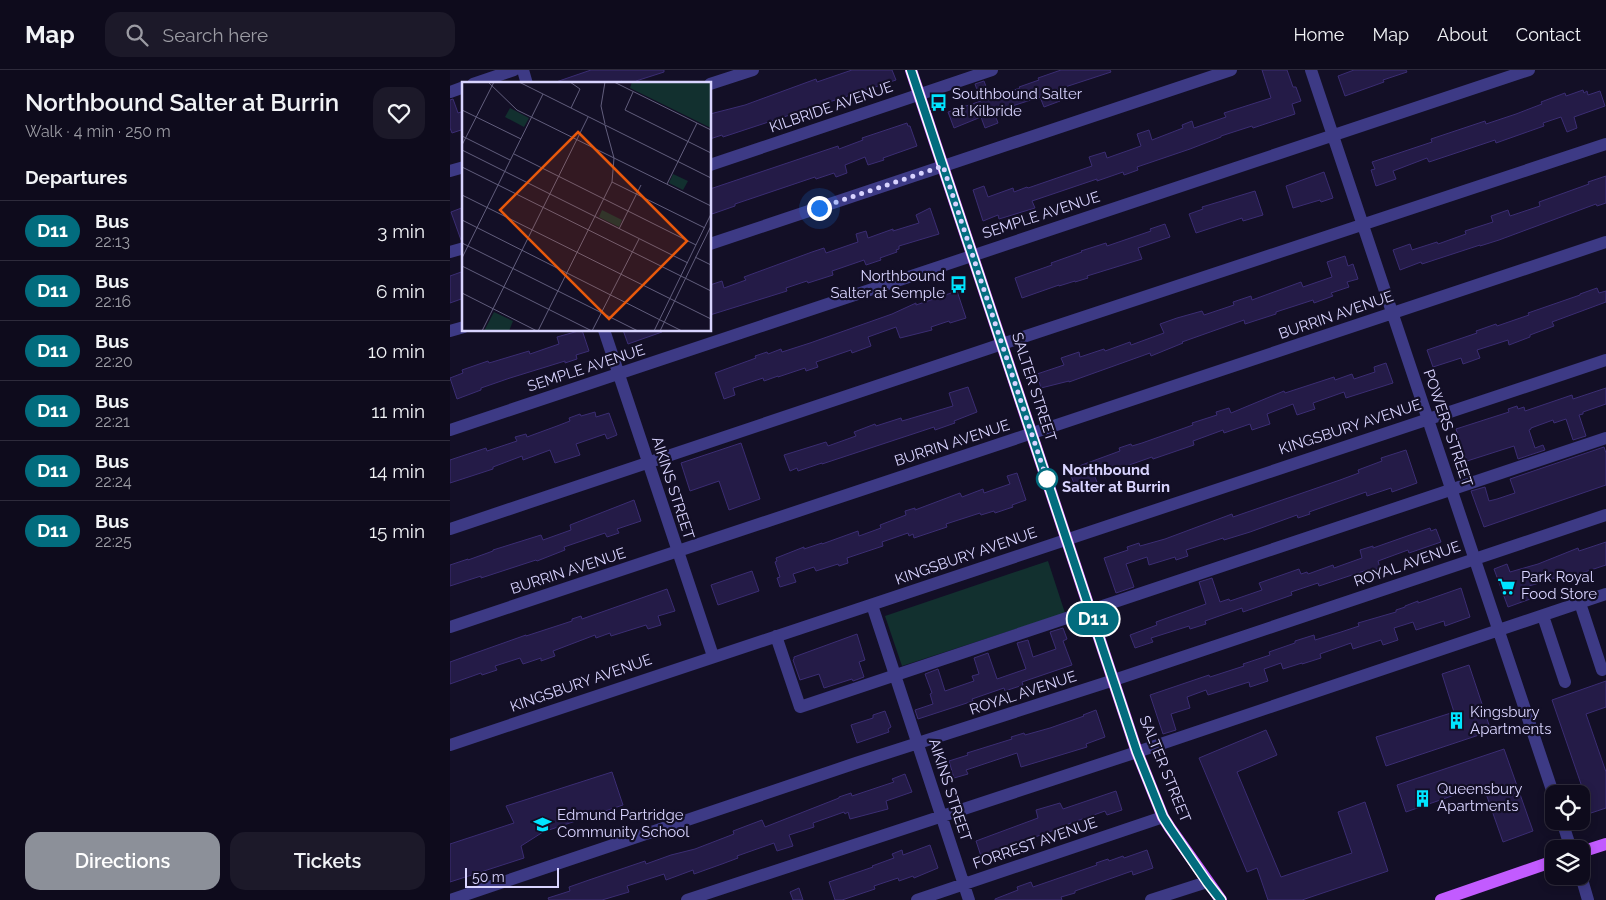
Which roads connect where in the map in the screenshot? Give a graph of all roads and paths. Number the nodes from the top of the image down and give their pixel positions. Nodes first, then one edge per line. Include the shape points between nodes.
1 (514, 70) edge
2 (752, 70) edge
3 (911, 70) edge
4 (992, 70) edge
5 (1231, 70) edge
6 (1311, 70) edge
7 (1529, 70) edge
8 (479, 82) edge
9 (711, 84) edge
10 (462, 88) edge
11 (450, 92) edge
12 (919, 94) junction
13 (1333, 136) junction
14 (1606, 144) edge
15 (711, 165) edge
16 (943, 166) junction
17 (1362, 225) junction
18 (1606, 242) edge
19 (711, 244) edge
20 (972, 255) junction
21 (1392, 314) junction
22 (604, 331) edge
23 (1002, 344) junction
24 (1606, 360) edge
25 (618, 375) junction
26 (1428, 419) junction
27 (450, 430) edge
28 (1032, 434) junction
29 (1606, 438) edge
30 (648, 464) junction
31 (1451, 490) junction
32 (1606, 516) edge
33 (450, 529) edge
34 (1067, 539) junction
35 (677, 552) junction
36 (1474, 559) junction
37 (1606, 594) edge
38 (1580, 603) junction
39 (872, 605) junction
40 (1090, 611) junction
41 (1543, 616) junction
42 (450, 627) edge
43 (1498, 631) junction
44 (776, 636) junction
45 (712, 656) junction
46 (1602, 670) dead end
47 (895, 675) junction
48 (1114, 680) junction
49 (1565, 682) dead end
50 (917, 744) junction
51 (450, 745) edge
52 (1137, 752) junction
53 (1550, 785) edge
54 (942, 816) junction
55 (1163, 817) junction
56 (1606, 844) edge
57 (1590, 849) edge
58 (1545, 865) edge
59 (1207, 882) junction
60 (963, 885) junction
61 (1583, 885) edge
62 (1219, 898) edge
63 (454, 899) edge
64 (687, 900) edge
65 (917, 900) edge
66 (969, 900) edge
67 (1151, 900) edge
68 (1441, 900) edge
69 (1588, 900) edge

1 - 8 street
2 - 9 street
3 - 12 main road, SALTER STREET
4 - 12 street, KILBRIDE AVENUE
5 - 16 street
6 - 13 street, POWERS STREET
7 - 13 street, SEMPLE AVENUE
10 - 11 street
12 - 15 street, KILBRIDE AVENUE
12 - 16 main road, SALTER STREET
13 - 17 street, POWERS STREET
13 - 20 street, SEMPLE AVENUE
14 - 17 street
16 - 19 street
16 - 20 main road, SALTER STREET
17 - 21 street, POWERS STREET
17 - 23 street
18 - 21 street, BURRIN AVENUE
20 - 23 main road, SALTER STREET
20 - 25 street, SEMPLE AVENUE
21 - 26 street, POWERS STREET
21 - 28 street, BURRIN AVENUE
22 - 25 street, AIKINS STREET
23 - 28 main road, SALTER STREET
23 - 30 street
24 - 26 street, KINGSBURY AVENUE
25 - 27 street, SEMPLE AVENUE
25 - 30 street, AIKINS STREET
26 - 31 street, POWERS STREET
26 - 34 street, KINGSBURY AVENUE
28 - 34 main road, SALTER STREET
28 - 35 street, BURRIN AVENUE
29 - 31 street
30 - 33 street
30 - 35 street, AIKINS STREET
31 - 36 street, POWERS STREET
31 - 40 street
32 - 36 street, ROYAL AVENUE
34 - 39 street, KINGSBURY AVENUE
34 - 40 main road, SALTER STREET
35 - 42 street, BURRIN AVENUE
35 - 45 street, AIKINS STREET
36 - 43 street, POWERS STREET
36 - 48 street, ROYAL AVENUE
37 - 38 street
38 - 41 street
38 - 46 street
39 - 44 street, KINGSBURY AVENUE
39 - 47 street, AIKINS STREET
40 - 47 street
40 - 48 main road, SALTER STREET
41 - 43 street
41 - 49 street
43 - 52 street
43 - 53 street, POWERS STREET
44 - 45 street, KINGSBURY AVENUE
44 - 47 street via 800,707
45 - 51 street, KINGSBURY AVENUE
47 - 50 street, AIKINS STREET
48 - 50 street, ROYAL AVENUE
48 - 52 main road, SALTER STREET
50 - 54 street, AIKINS STREET
50 - 63 street, ROYAL AVENUE
52 - 54 street
52 - 55 main road, SALTER STREET
54 - 60 street, AIKINS STREET
54 - 64 street
55 - 59 main road, SALTER STREET
55 - 60 street, FORREST AVENUE
56 - 57 main road
58 - 68 main road
59 - 62 main road, SALTER STREET
59 - 67 street
60 - 65 street, FORREST AVENUE
60 - 66 street, AIKINS STREET
61 - 69 street

